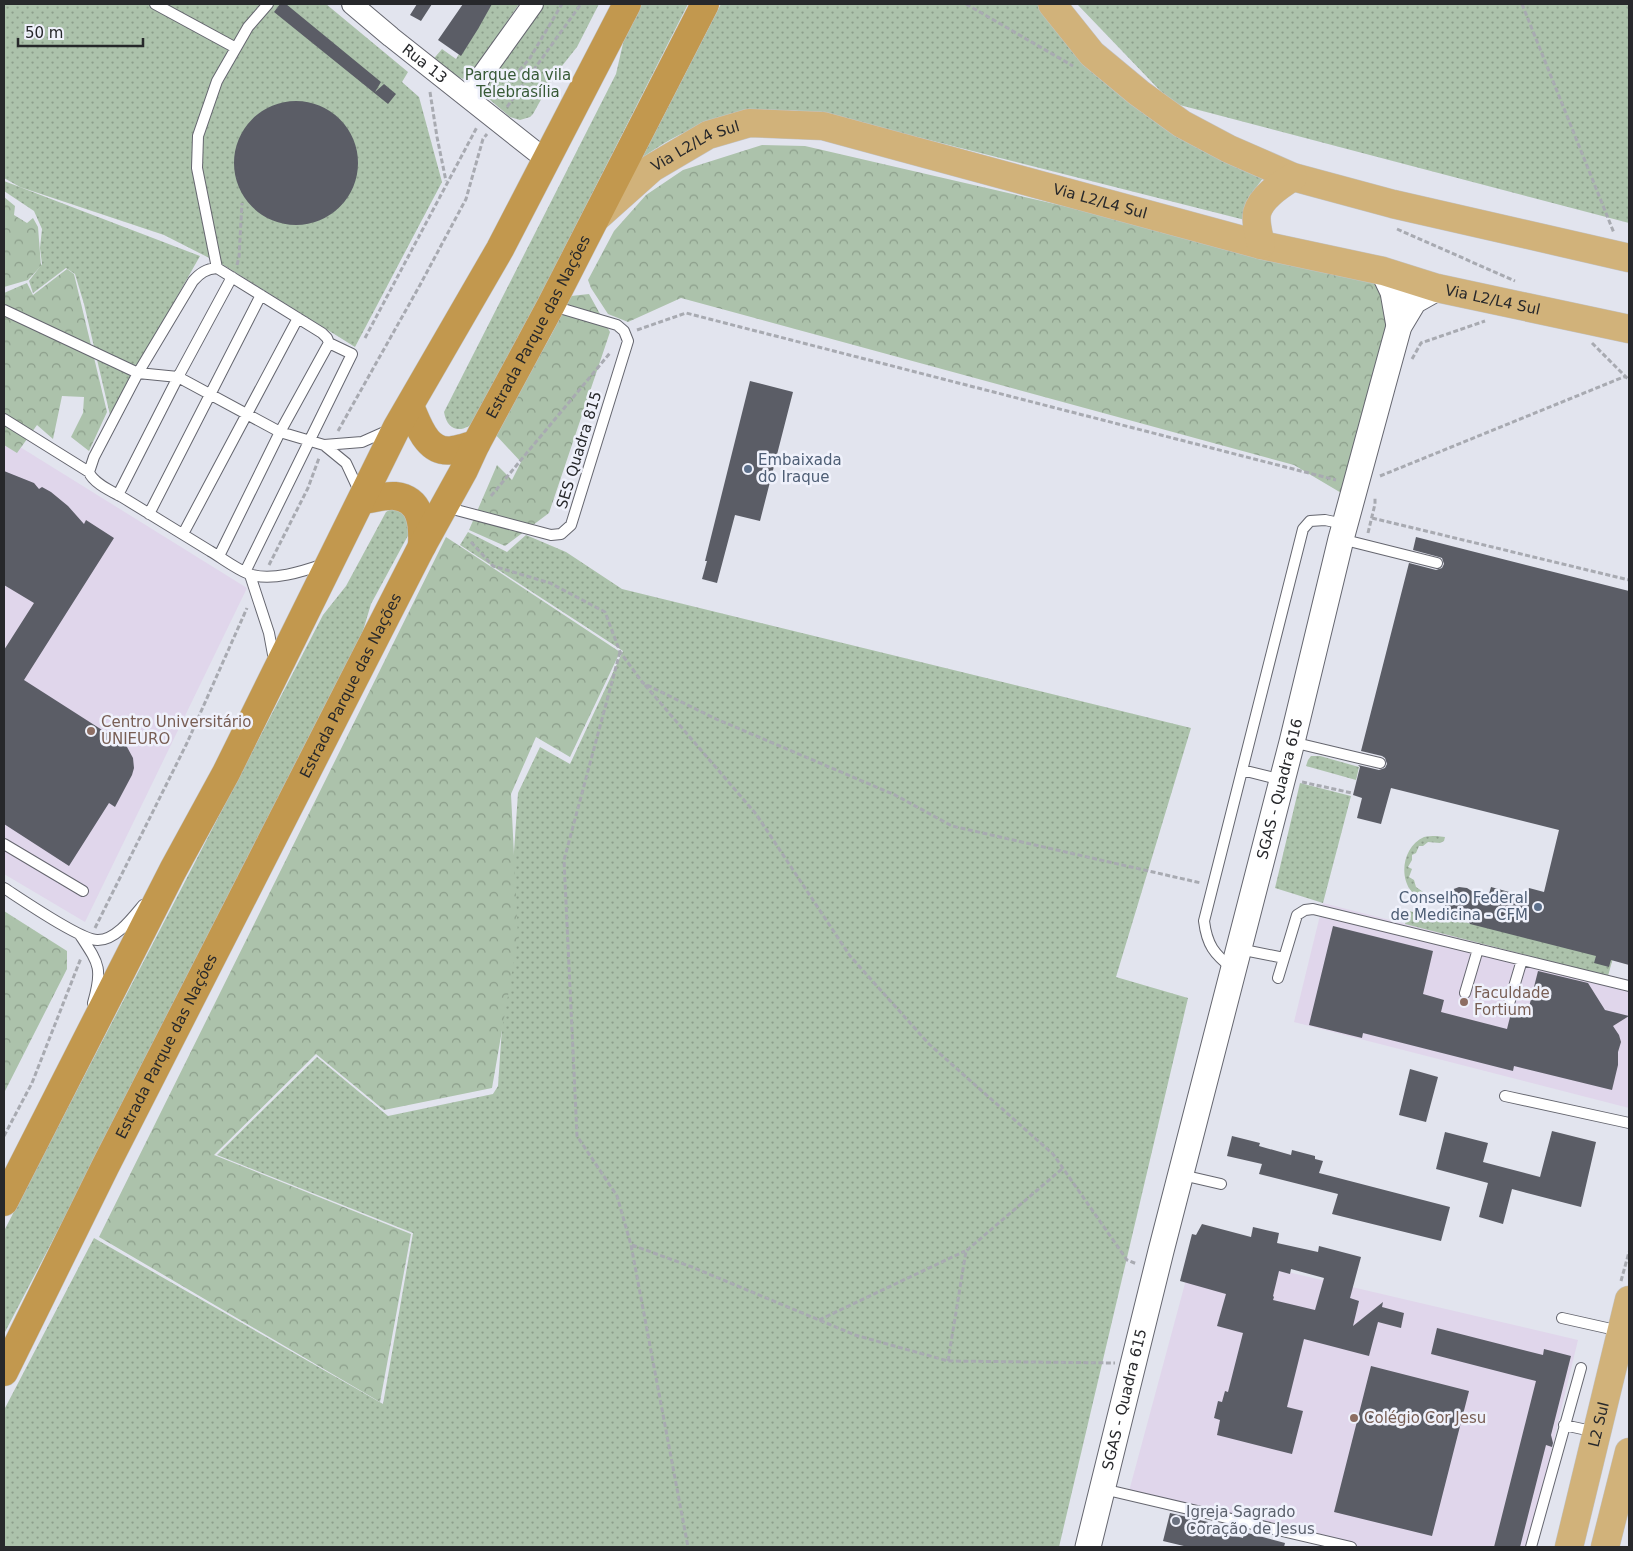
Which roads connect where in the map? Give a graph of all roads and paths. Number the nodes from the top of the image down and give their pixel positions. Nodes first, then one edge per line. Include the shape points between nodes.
1 (155, 4) edge
2 (268, 4) edge
3 (352, 4) edge
4 (533, 4) edge
5 (562, 4) edge
6 (627, 4) edge
7 (705, 4) edge
8 (1052, 4) edge
9 (1522, 4) edge
10 (236, 48) junction
11 (433, 70) junction
12 (466, 96) junction
13 (486, 111) junction
14 (545, 160) junction
15 (1293, 178) junction
16 (446, 183) junction
17 (242, 204) dead end
18 (595, 219) junction
19 (1261, 245) junction
20 (1626, 258) edge
21 (217, 268) junction
22 (1383, 271) junction
23 (232, 277) junction
24 (1437, 288) junction
25 (261, 295) junction
26 (550, 305) junction
27 (4, 310) edge
28 (298, 318) junction
29 (1491, 321) dead end
30 (1400, 326) junction
31 (1629, 329) edge
32 (626, 334) junction
33 (365, 338) dead end
34 (1585, 339) dead end
35 (329, 343) junction
36 (1592, 343) junction
37 (1601, 345) dead end
38 (1408, 367) dead end
39 (138, 372) junction
40 (178, 376) junction
41 (1626, 376) junction
42 (1629, 380) edge
43 (211, 394) junction
44 (248, 414) junction
45 (404, 416) junction
46 (4, 419) edge
47 (280, 432) junction
48 (309, 440) junction
49 (476, 444) junction
50 (324, 445) junction
51 (1379, 468) dead end
52 (89, 472) junction
53 (1365, 488) junction
54 (118, 495) junction
55 (491, 496) dead end
56 (362, 500) junction
57 (444, 507) junction
58 (149, 514) junction
59 (1354, 528) junction
60 (183, 534) junction
61 (471, 542) dead end
62 (422, 546) junction
63 (219, 556) junction
64 (332, 561) junction
65 (1437, 563) dead end
66 (248, 573) junction
67 (1629, 580) edge
68 (620, 652) junction
69 (276, 672) junction
70 (643, 683) junction
71 (1292, 742) junction
72 (1380, 763) dead end
73 (1242, 770) junction
74 (1291, 780) junction
75 (1352, 793) dead end
76 (4, 844) edge
77 (173, 870) junction
78 (1213, 886) junction
79 (4, 888) edge
80 (82, 891) dead end
81 (80, 935) junction
82 (1478, 949) junction
83 (1284, 958) junction
84 (1236, 959) junction
85 (1522, 960) junction
86 (1278, 978) dead end
87 (1629, 986) edge
88 (1465, 994) dead end
89 (1508, 1007) dead end
90 (77, 1055) junction
91 (1504, 1096) dead end
92 (1629, 1123) edge
93 (1063, 1168) junction
94 (1180, 1175) junction
95 (1221, 1184) dead end
96 (4, 1202) edge
97 (631, 1244) junction
98 (966, 1251) junction
99 (1158, 1261) junction
100 (1629, 1300) edge
101 (1562, 1318) dead end
102 (819, 1320) junction
103 (1621, 1332) junction
104 (948, 1361) junction
105 (1133, 1363) junction
106 (1581, 1368) dead end
107 (4, 1372) edge
108 (1564, 1424) junction
109 (1597, 1433) junction
110 (1629, 1452) edge
111 (1103, 1489) junction
112 (688, 1547) edge
113 (1088, 1547) edge
114 (1351, 1547) edge
115 (1531, 1547) edge
116 (1569, 1547) edge
117 (1605, 1547) edge

1 - 10 lane
2 - 10 lane via 248,27
3 - 11 street, Rua 13
4 - 12 street
5 - 13 path via 530,58
6 - 14 highway
7 - 18 highway, Estrada Parque das Nações
8 - 15 main road via 1092,54 1182,124
9 - 20 path
10 - 21 lane via 217,81 198,136 197,168
11 - 12 street, Rua 13
11 - 16 path via 428,79
12 - 13 street, Rua 13
13 - 14 street, Rua 13
13 - 16 path
14 - 45 highway via 500,249
15 - 19 main road via 1276,188 1257,212
15 - 20 main road
16 - 33 path
17 - 23 path via 239,257
18 - 19 main road, Via L2/L4 Sul via 652,168 708,135 749,123 823,126
18 - 26 highway, Estrada Parque das Nações
19 - 22 main road, Via L2/L4 Sul
21 - 23 lane
21 - 39 lane via 208,268 193,281
22 - 24 main road, Via L2/L4 Sul
22 - 30 street, SGAS - Quadra 616 via 1394,292
23 - 25 lane
23 - 40 lane
24 - 30 street, SGAS - Quadra 616 via 1414,300
24 - 31 main road, Via L2/L4 Sul
25 - 28 lane
25 - 43 lane
26 - 32 lane via 617,325
26 - 49 highway, Estrada Parque das Nações
27 - 39 lane
28 - 35 lane via 322,333
28 - 44 lane
29 - 38 path via 1420,343
30 - 53 street, SGAS - Quadra 616
32 - 53 path via 686,313
32 - 55 path
32 - 57 lane, SES Quadra 815 via 628,342 571,525 561,534 551,535
34 - 36 path
35 - 47 lane
35 - 48 lane via 352,354
36 - 37 path
36 - 41 path
39 - 40 lane
39 - 52 lane
40 - 43 lane
40 - 54 lane
41 - 42 path
41 - 51 path via 1377,477
43 - 44 lane
43 - 58 lane
44 - 47 lane
44 - 60 lane
45 - 49 highway via 438,448 447,451
45 - 50 lane via 362,442
45 - 56 highway
46 - 52 lane
47 - 48 lane
47 - 63 lane
48 - 50 lane
48 - 66 lane
49 - 57 highway, Estrada Parque das Nações
50 - 56 lane via 346,463
52 - 54 lane via 91,478
53 - 59 street, SGAS - Quadra 616
53 - 59 path via 1375,504
54 - 58 lane
56 - 62 highway via 394,496 408,501 418,511 423,528
56 - 64 highway
57 - 62 highway, Estrada Parque das Nações
58 - 60 lane
59 - 65 lane
59 - 67 path
59 - 71 street, SGAS - Quadra 616
59 - 73 lane via 1325,520 1310,521 1303,529
60 - 63 lane
61 - 68 path via 493,566 550,583 605,612
62 - 107 highway, Estrada Parque das Nações
63 - 66 lane
64 - 66 lane via 283,576
64 - 69 highway
66 - 69 lane via 269,633
68 - 70 path
68 - 97 path via 564,860 578,1136 617,1196
69 - 77 highway
70 - 78 path via 714,718 894,796 952,826
70 - 93 path via 756,814 850,956 929,1044 1053,1154
71 - 72 lane
71 - 74 street, SGAS - Quadra 616
73 - 74 lane
73 - 78 lane
74 - 75 path
74 - 84 street, SGAS - Quadra 616
76 - 80 lane
77 - 81 lane via 114,935 99,940
77 - 90 highway
78 - 84 lane via 1204,921 1206,937 1216,955
79 - 81 lane
81 - 90 lane via 96,959 99,972 98,986
82 - 83 lane via 1313,909 1297,915
82 - 85 lane
82 - 88 lane
83 - 84 lane
83 - 86 lane
84 - 94 street, SGAS - Quadra 616
85 - 87 lane
85 - 89 lane
90 - 96 highway
91 - 92 lane
93 - 98 path
93 - 99 path via 1127,1260
94 - 95 lane
94 - 99 street, SGAS - Quadra 616
97 - 102 path
97 - 112 path
98 - 102 path
98 - 104 path
99 - 105 street, SGAS - Quadra 615
100 - 103 main road, L2 Sul
101 - 103 lane
102 - 104 path via 855,1335
103 - 109 main road, L2 Sul
104 - 105 path
105 - 111 street, SGAS - Quadra 615
106 - 108 lane
108 - 109 lane
108 - 115 lane
109 - 116 main road, L2 Sul
110 - 117 main road
111 - 113 street, SGAS - Quadra 615
111 - 114 lane

